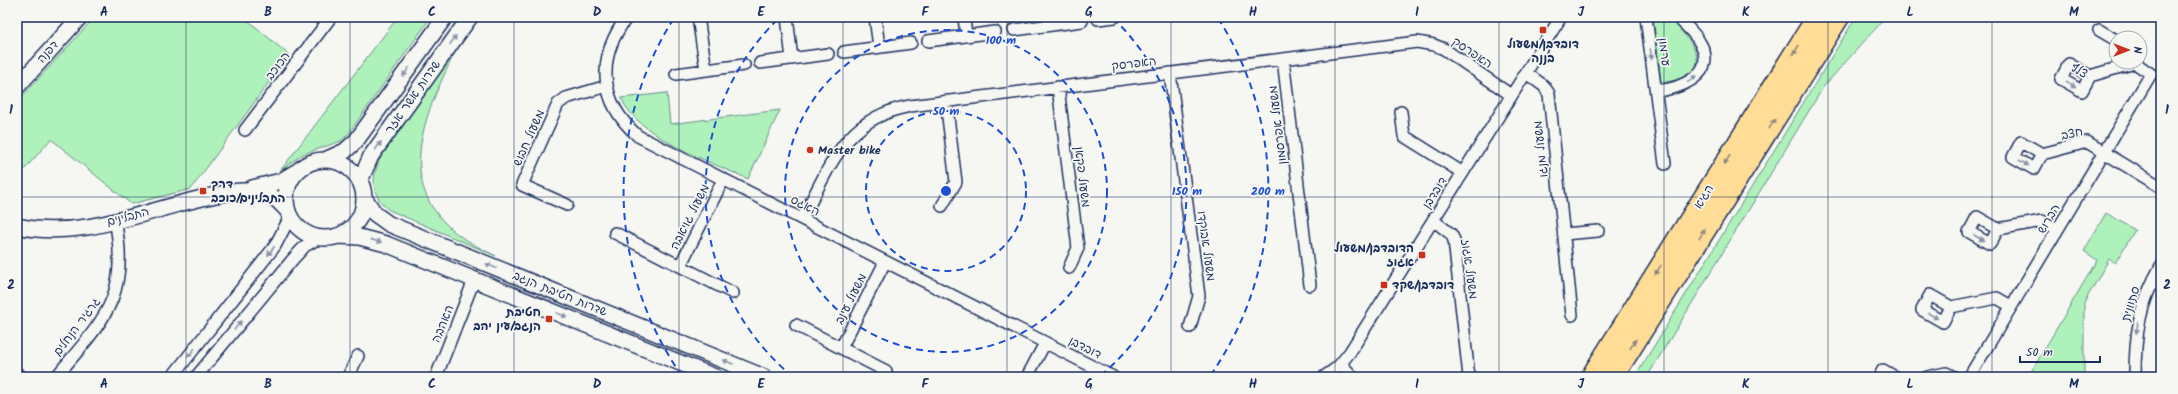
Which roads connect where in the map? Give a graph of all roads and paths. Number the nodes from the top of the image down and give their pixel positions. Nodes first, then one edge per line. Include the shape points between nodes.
1 (80, 17) edge
2 (331, 17) edge
3 (444, 17) edge
4 (470, 17) edge
5 (627, 17) edge
6 (698, 17) edge
7 (788, 17) edge
8 (875, 17) edge
9 (964, 17) edge
10 (1115, 17) edge
11 (1561, 17) edge
12 (1646, 17) edge
13 (1678, 17) edge
14 (1817, 17) edge
15 (1839, 17) edge
16 (1098, 19) dead end
17 (1050, 21) edge
18 (1082, 21) dead end
19 (1014, 30) dead end
20 (2099, 30) dead end
21 (995, 32) dead end
22 (2108, 35) edge
23 (966, 36) junction
24 (928, 41) dead end
25 (911, 43) dead end
26 (879, 48) junction
27 (844, 52) dead end
28 (828, 54) dead end
29 (1283, 58) junction
30 (792, 59) junction
31 (760, 63) dead end
32 (744, 65) dead end
33 (706, 70) junction
34 (2111, 70) edge
35 (2145, 70) edge
36 (1170, 73) junction
37 (1526, 73) junction
38 (676, 74) dead end
39 (2151, 74) joint
40 (2090, 76) dead end
41 (607, 86) junction
42 (17, 87) edge
43 (1058, 87) junction
44 (1656, 91) junction
45 (1511, 95) junction
46 (946, 101) junction
47 (1401, 112) dead end
48 (245, 130) dead end
49 (2104, 152) junction
50 (2042, 154) dead end
51 (325, 160) junction
52 (1665, 164) dead end
53 (298, 171) junction
54 (1462, 173) junction
55 (723, 180) junction
56 (360, 181) junction
57 (2161, 187) edge
58 (237, 192) junction
59 (365, 199) junction
60 (567, 205) dead end
61 (942, 206) dead end
62 (289, 214) junction
63 (802, 219) junction
64 (115, 220) junction
65 (1433, 220) junction
66 (17, 226) edge
67 (1998, 229) dead end
68 (2058, 229) junction
69 (1598, 231) dead end
70 (615, 233) dead end
71 (1564, 234) junction
72 (338, 236) junction
73 (319, 238) junction
74 (885, 262) junction
75 (680, 266) junction
76 (2161, 266) edge
77 (1069, 268) dead end
78 (474, 280) junction
79 (1310, 285) dead end
80 (733, 293) dead end
81 (2011, 306) junction
82 (1951, 307) dead end
83 (1572, 315) dead end
84 (796, 325) dead end
85 (1190, 327) dead end
86 (1045, 343) junction
87 (841, 348) junction
88 (358, 356) dead end
89 (1341, 364) junction
90 (886, 371) dead end
91 (17, 373) edge
92 (21, 377) edge
93 (56, 377) edge
94 (172, 377) edge
95 (196, 377) edge
96 (348, 377) edge
97 (436, 377) edge
98 (715, 377) edge
99 (764, 377) edge
100 (1027, 377) edge
101 (1113, 377) edge
102 (1324, 377) edge
103 (1353, 377) edge
104 (1469, 377) edge
105 (1591, 377) edge
106 (1613, 377) edge
107 (1879, 377) edge
108 (1895, 377) edge
109 (1927, 377) edge
110 (1954, 377) edge
111 (1969, 377) edge
112 (2135, 377) edge

1 - 42 street, דפנה
2 - 48 street, הכוכב
3 -> 51 street, שדרות אשר אזר via 356,141 345,151
56 -> 4 street, שדרות אשר אזר via 371,156
5 - 41 street, האגס via 612,40 606,68
6 - 33 street
7 - 30 street
8 - 26 street
9 - 23 street
10 - 16 street
11 - 37 street, דובדבן
12 -> 44 street, ערמון
44 -> 13 street via 1676,88 1692,80 1703,68 1705,60 1701,43
14 -> 105 highway, הגיא
106 -> 15 highway, הגיא
17 - 18 street
17 - 19 street
20 - 22 street
21 - 23 street
23 - 24 street
25 - 26 street
26 - 27 street
28 - 30 street
29 - 36 street, האפרסק
29 - 45 street, האפרסק via 1423,43 1450,52
29 - 79 street, משעול אפרסמון
30 - 31 street
32 - 33 street
33 - 38 street
34 - 40 street, צלף
35 - 39 street, צלף
36 - 43 street, האפרסק
36 - 85 street, משעול אבוקדו via 1199,296
37 - 45 street, דובדבן
37 - 71 street, משעול מנגו via 1544,86 1549,94
39 - 49 street, הברוש
41 - 55 street, האגס via 613,106 638,136
41 - 60 street, משעול חבוש via 566,98 558,104 522,185
43 - 46 street, האפרסק
43 - 77 street, משעול פקאן via 1078,248
44 - 52 street, ערמון
45 - 54 street, דובדבן
46 - 61 street via 956,182
46 - 63 street, האפרסק via 891,110 860,126 843,145
47 - 54 street via 1404,136
49 - 50 street, חצב via 2087,142
49 - 57 street, חצב
49 - 68 street, הברוש
51 - 53 street via 307,164
51 - 56 street via 344,164
53 - 58 street, התבלינים via 281,181
53 - 62 street via 290,181 287,193
54 - 65 street, דובדבן
55 - 63 street, האגס
55 - 75 street, משעול גויאבה
56 - 59 street
58 - 62 street, התבלינים via 266,193 278,200
58 - 64 street, התבלינים
59 - 72 street via 363,212 357,222 349,231
99 -> 59 street, שדרות חטיבת הנגב via 389,224 372,212
62 - 73 street via 302,231
62 -> 94 street via 275,246
63 - 74 street, האגס
64 - 66 street, התבלינים via 71,229 46,230
64 - 93 street, גרגיר הנחלים via 120,263 115,294 98,326
65 - 89 street, דובדבן
65 - 104 street, משעול אגוז via 1451,234 1454,240
67 - 68 street via 2042,221
68 - 81 street, הברוש
69 - 71 street
70 - 75 street, משעול גויאבה
71 - 83 street, משעול מנגו
72 - 73 street
72 -> 78 street, שדרות חטיבת הנגב via 359,237 386,244
95 -> 73 street via 293,259 305,246
74 - 86 street, האגס
74 - 87 street, משעול עינב
75 - 80 street, משעול גויאבה
76 -> 112 street, סתוונית via 2139,315
78 - 97 street, האהבה
78 -> 98 street, שדרות חטיבת הנגב
81 - 82 street via 1997,298
81 - 111 street, הברוש
84 - 87 street
86 - 100 street
86 - 101 street, דובדבן
87 - 90 street
88 - 96 street
89 - 102 street, דובדבן
89 - 103 street
91 - 92 street
107 - 108 street via 1883,370
109 - 110 street via 1946,373

